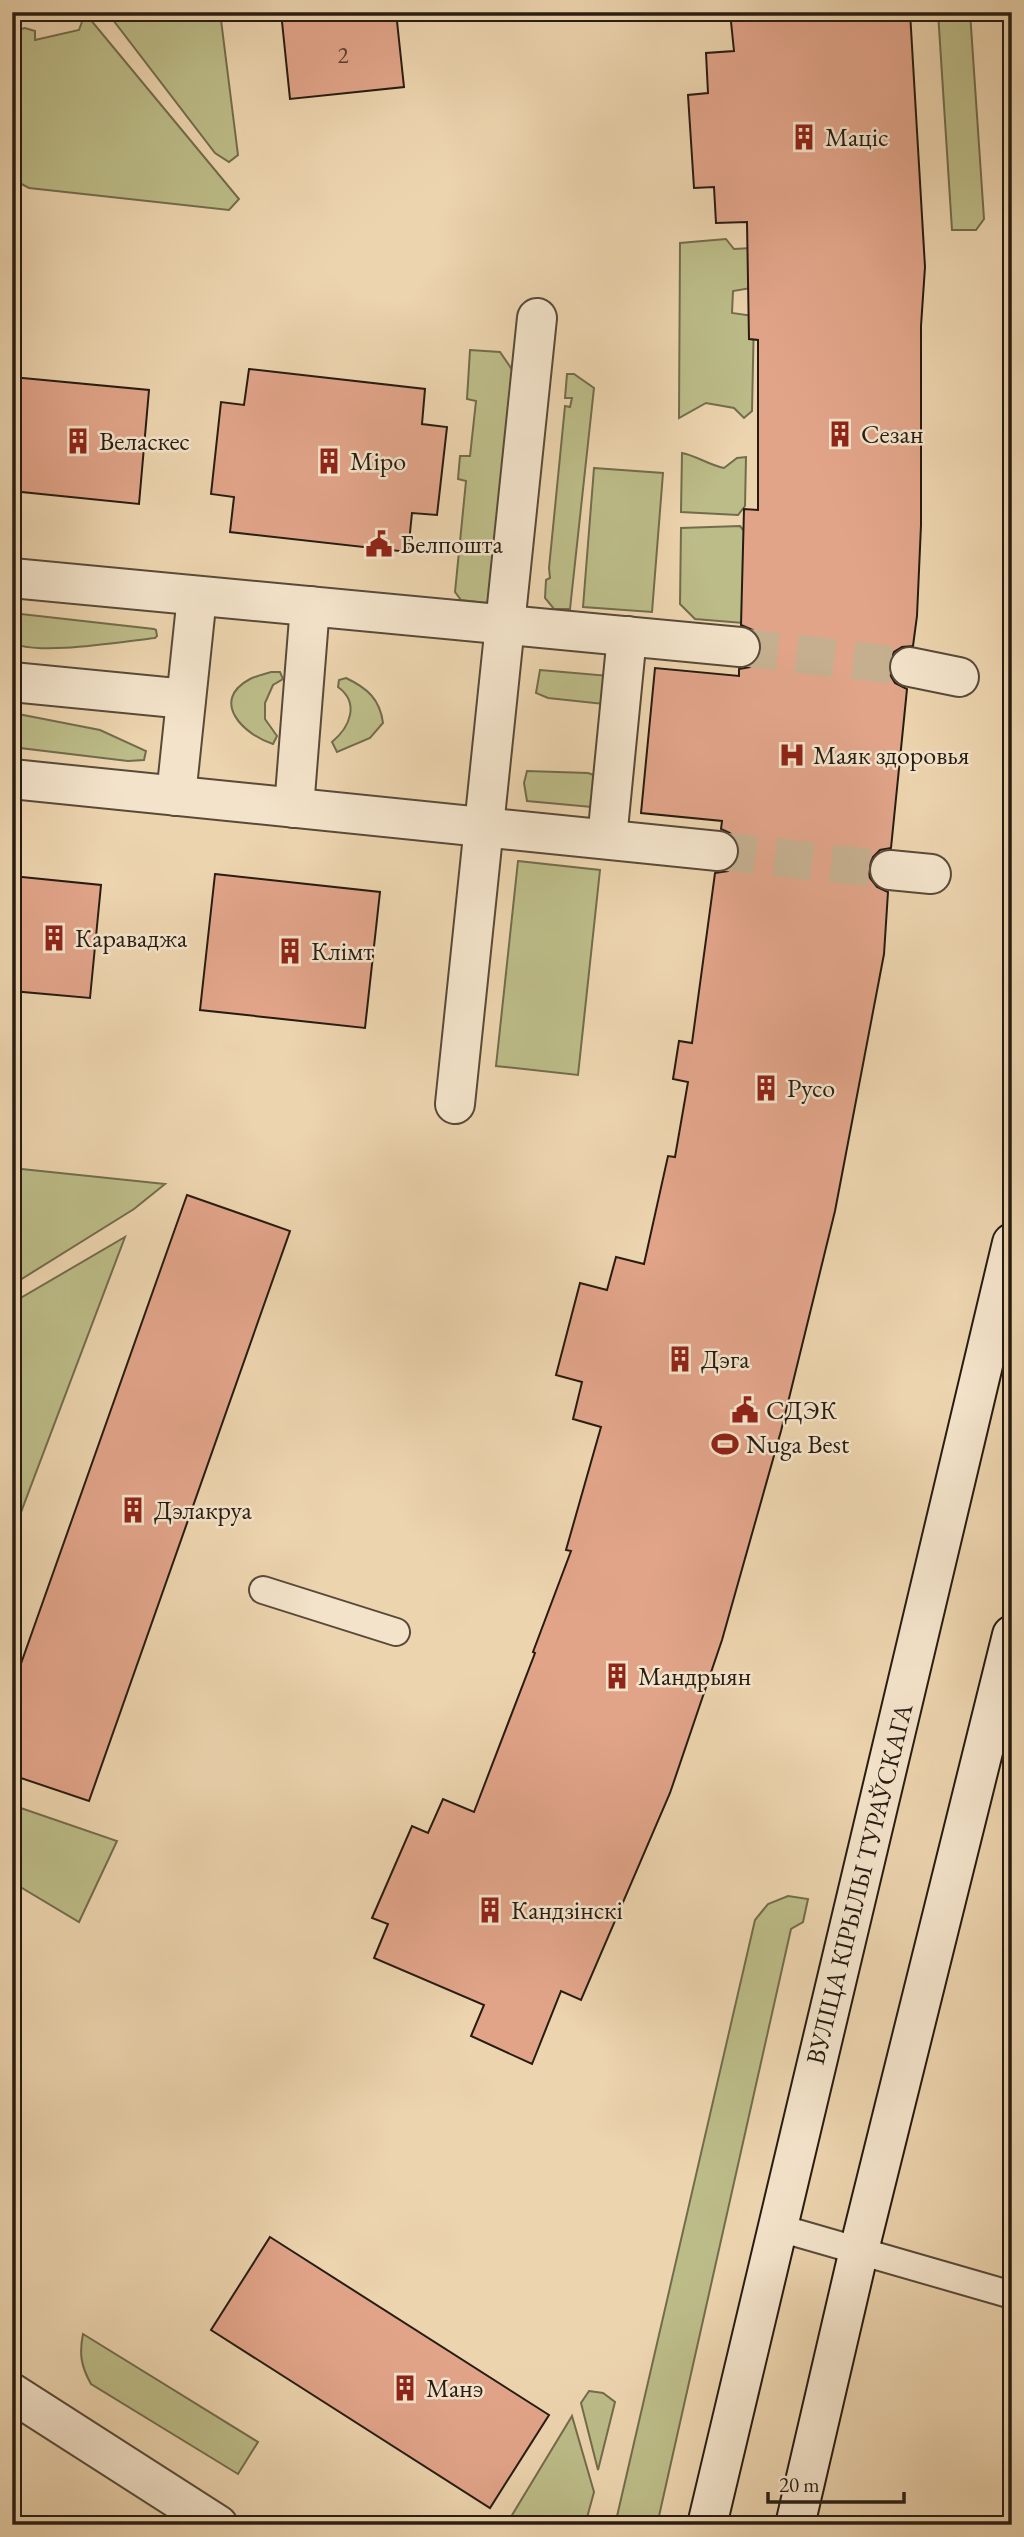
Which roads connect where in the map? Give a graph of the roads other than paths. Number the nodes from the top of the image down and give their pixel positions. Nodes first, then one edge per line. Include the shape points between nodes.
1 (537, 318) dead end
2 (12, 578) edge
3 (197, 596) junction
4 (310, 606) junction
5 (505, 625) junction
6 (627, 636) junction
7 (740, 647) tunnel mouth
8 (910, 667) tunnel mouth
9 (959, 677) dead end
10 (12, 682) edge
11 (186, 699) junction
12 (12, 779) edge
13 (176, 796) junction
14 (293, 808) junction
15 (484, 827) junction
16 (607, 839) junction
17 (718, 851) tunnel mouth
18 (890, 870) tunnel mouth
19 (931, 874) dead end
20 (455, 1104) dead end
21 (1012, 1243) edge
22 (263, 1590) dead end
23 (397, 1632) dead end
24 (1012, 1635) edge
25 (776, 2227) junction
26 (859, 2250) junction
27 (1012, 2295) edge
28 (12, 2393) edge
29 (218, 2525) edge
30 (707, 2525) edge
31 (795, 2525) edge

1 - 5 street
2 - 3 street
3 - 4 street
3 - 11 street
4 - 5 street
4 - 14 street
5 - 6 street
5 - 15 street
6 - 7 street
6 - 16 street
8 - 9 street
10 - 11 street
11 - 13 street
12 - 13 street
13 - 14 street
14 - 15 street
15 - 16 street
15 - 20 street
16 - 17 street
18 - 19 street
21 - 25 street, ВУЛІЦА КІРЫЛЫ ТУРАЎСКАГА
22 - 23 lane
24 - 26 street
25 - 26 lane
25 - 30 street, ВУЛІЦА КІРЫЛЫ ТУРАЎСКАГА
26 - 27 lane
26 - 31 street
28 - 29 street

